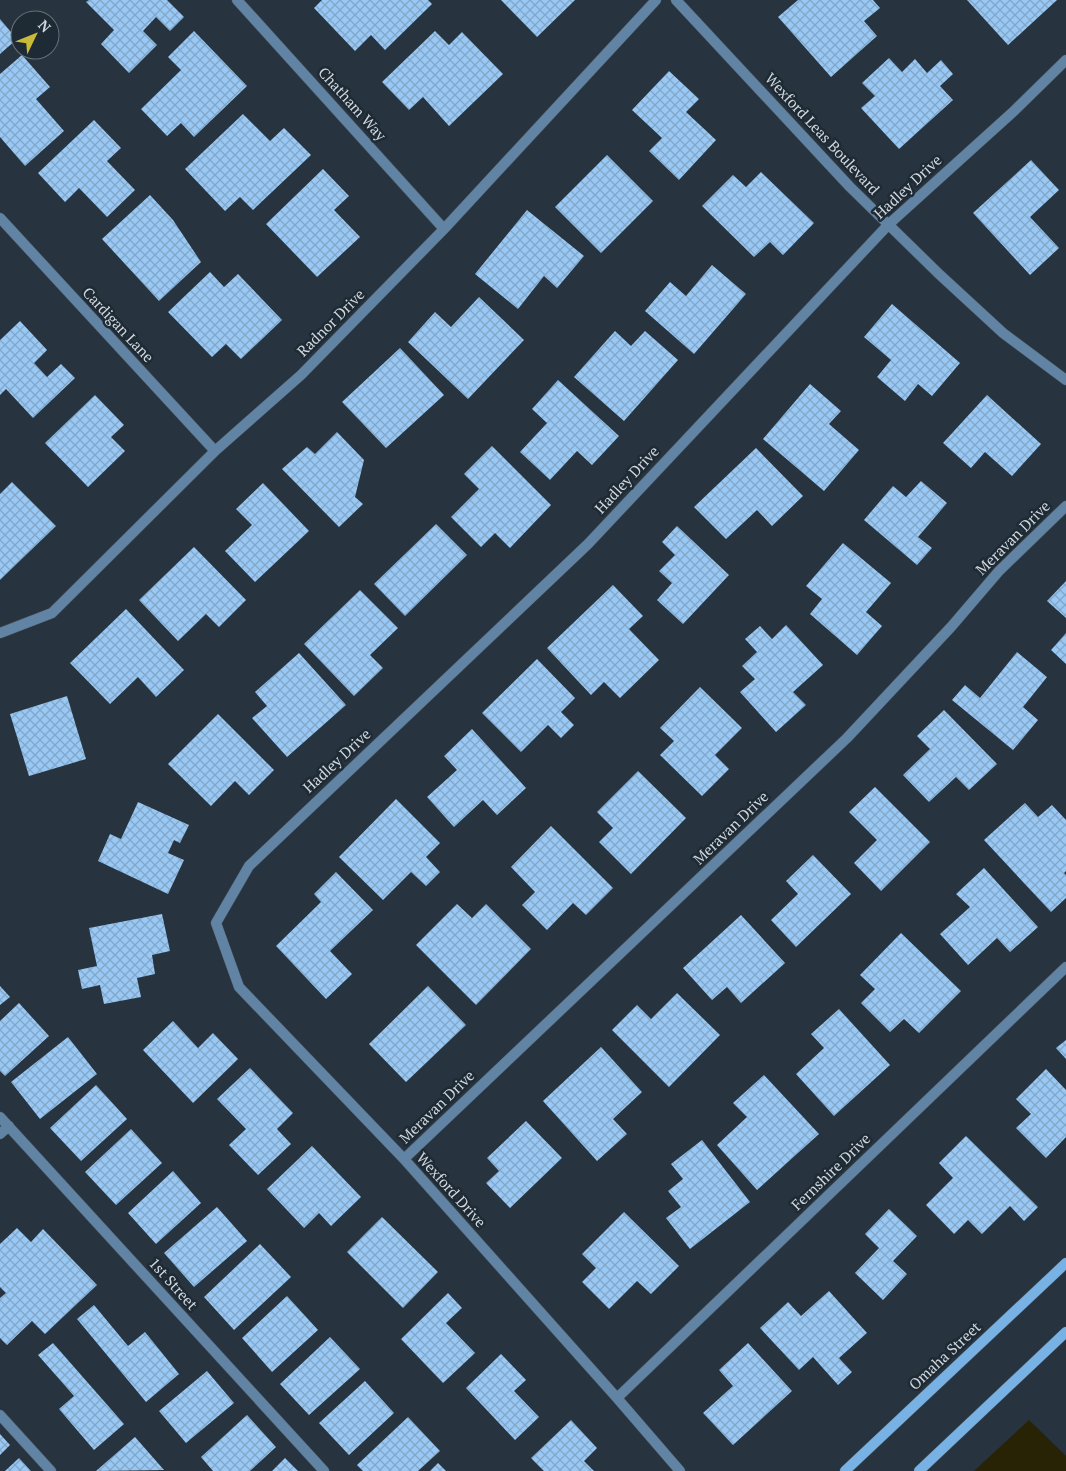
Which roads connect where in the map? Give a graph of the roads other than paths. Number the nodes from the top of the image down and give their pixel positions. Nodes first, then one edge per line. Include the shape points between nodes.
1 (237, 0) edge
2 (656, 0) edge
3 (676, 0) edge
4 (1066, 60) edge
5 (0, 218) edge
6 (888, 224) junction
7 (444, 229) junction
8 (1066, 380) edge
9 (215, 451) junction
10 (1066, 506) edge
11 (0, 633) edge
12 (216, 923) joint
13 (1066, 967) edge
14 (0, 1117) edge
15 (9, 1126) junction
16 (0, 1134) edge
17 (404, 1160) junction
18 (1066, 1263) edge
19 (1066, 1332) edge
20 (618, 1398) junction
21 (0, 1415) edge
22 (51, 1471) edge
23 (324, 1471) edge
24 (680, 1471) edge
25 (845, 1471) edge
26 (919, 1471) edge

1 - 7 street, Chatham Way
2 - 7 street, Radnor Drive
3 - 6 street, Wexford Leas Boulevard
4 - 6 street, Hadley Drive
5 - 9 street, Cardigan Lane
6 - 8 street, Wexford Leas Boulevard via 1003,333
6 - 12 street, Hadley Drive via 588,544 248,866
7 - 9 street, Radnor Drive via 301,375
9 - 11 street, Radnor Drive via 52,613
10 - 17 street, Meravan Drive via 999,571 847,738
12 - 17 street, Wexford Drive via 239,987
13 - 20 street, Fernshire Drive
14 - 15 street, 1st Street
15 - 16 street
15 - 23 street, 1st Street
17 - 20 street, Wexford Drive
18 - 25 main road, Omaha Street
19 - 26 main road
20 - 24 street, Wexford Drive
21 - 22 street

